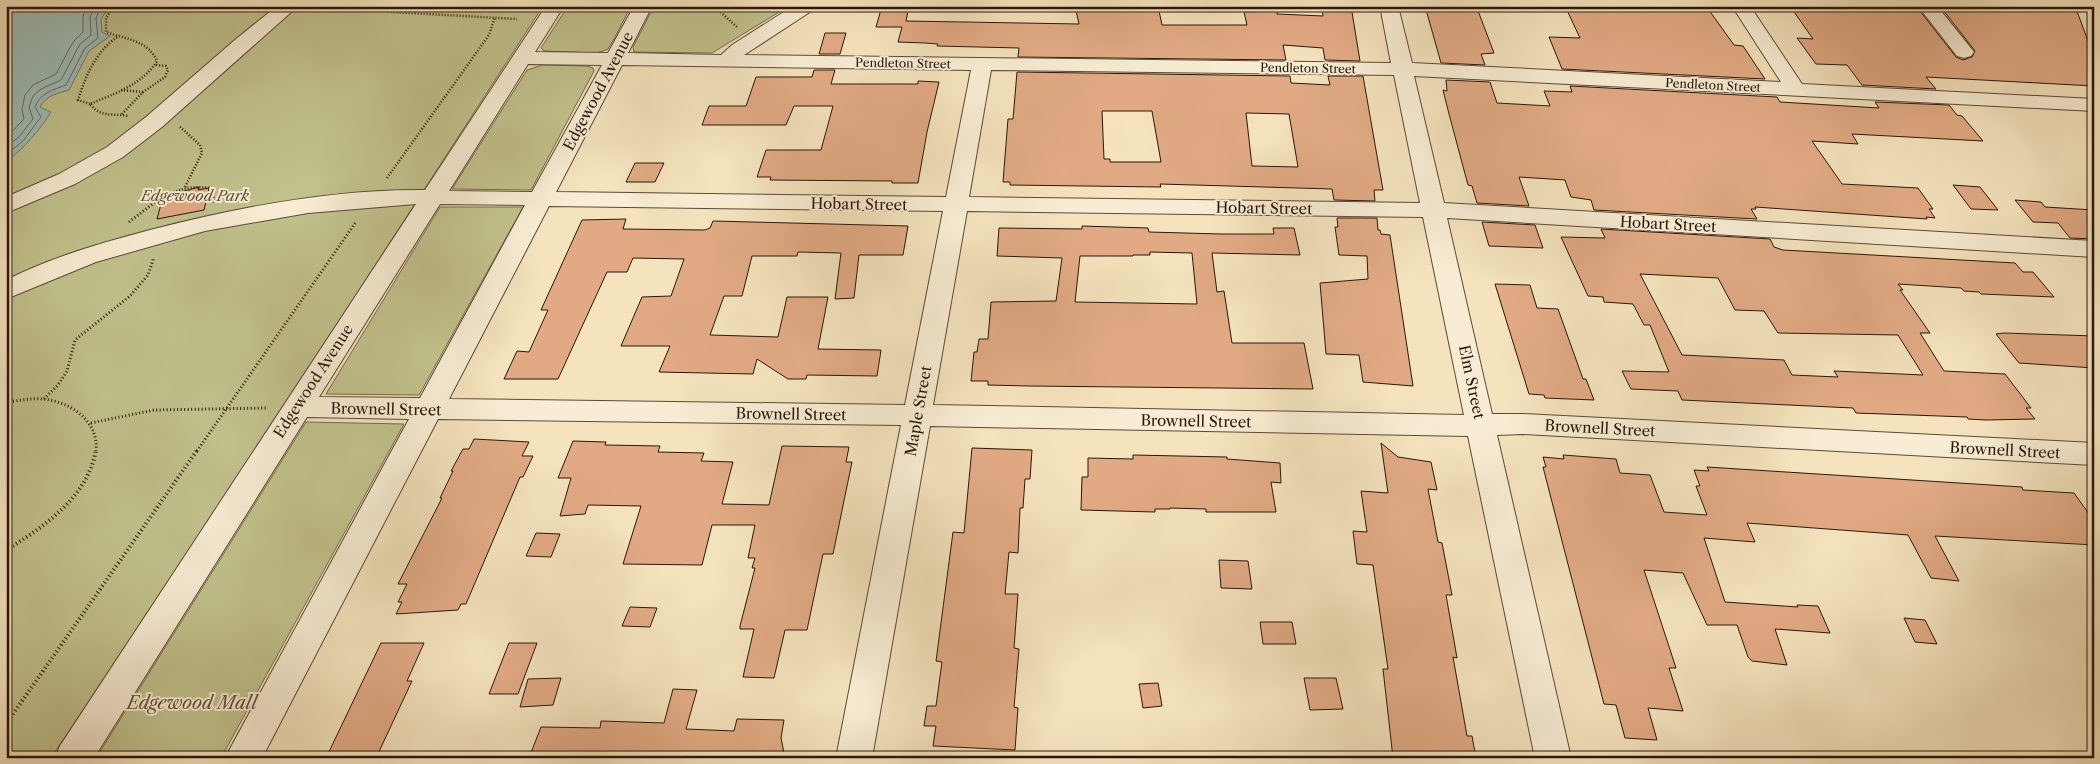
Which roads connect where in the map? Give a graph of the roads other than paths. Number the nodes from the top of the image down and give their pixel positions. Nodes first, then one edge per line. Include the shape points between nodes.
1 (289, 6) edge
2 (555, 6) edge
3 (643, 6) edge
4 (806, 6) edge
5 (1389, 6) edge
6 (1741, 6) edge
7 (1927, 6) edge
8 (1964, 52) dead end
9 (521, 58) junction
10 (615, 59) junction
11 (725, 61) junction
12 (982, 64) junction
13 (1403, 70) junction
14 (1795, 89) junction
15 (2094, 105) edge
16 (432, 197) junction
17 (541, 199) junction
18 (956, 205) junction
19 (6, 206) edge
20 (1434, 210) junction
21 (2094, 249) edge
22 (6, 291) edge
23 (297, 407) junction
24 (429, 410) junction
25 (918, 415) junction
26 (1481, 425) junction
27 (2094, 454) edge
28 (74, 758) edge
29 (243, 758) edge
30 (854, 758) edge
31 (1553, 758) edge

1 - 19 street via 116,152
2 - 9 street, Edgewood Avenue
3 - 10 street, Edgewood Avenue
4 - 11 street
5 - 13 street, Elm Street
6 - 14 street
7 - 8 street
9 - 10 street, Pendleton Street
9 - 16 street, Edgewood Avenue
10 - 11 street, Pendleton Street
10 - 17 street, Edgewood Avenue
11 - 12 street, Pendleton Street
12 - 13 street, Pendleton Street
12 - 18 street, Maple Street
13 - 14 street, Pendleton Street
13 - 20 street, Elm Street
14 - 15 street, Pendleton Street
16 - 17 street, Hobart Street
16 - 22 street, Hobart Street via 313,205 211,223 115,247
16 - 23 street, Edgewood Avenue
17 - 18 street, Hobart Street
17 - 24 street, Edgewood Avenue
18 - 20 street, Hobart Street
18 - 25 street, Maple Street
20 - 21 street, Hobart Street
20 - 26 street, Elm Street
23 - 24 street, Brownell Street
23 - 28 street, Edgewood Avenue
24 - 25 street, Brownell Street
24 - 29 street, Edgewood Avenue
25 - 26 street, Brownell Street
25 - 30 street, Maple Street
26 - 27 street, Brownell Street via 1524,424
26 - 31 street, Elm Street

